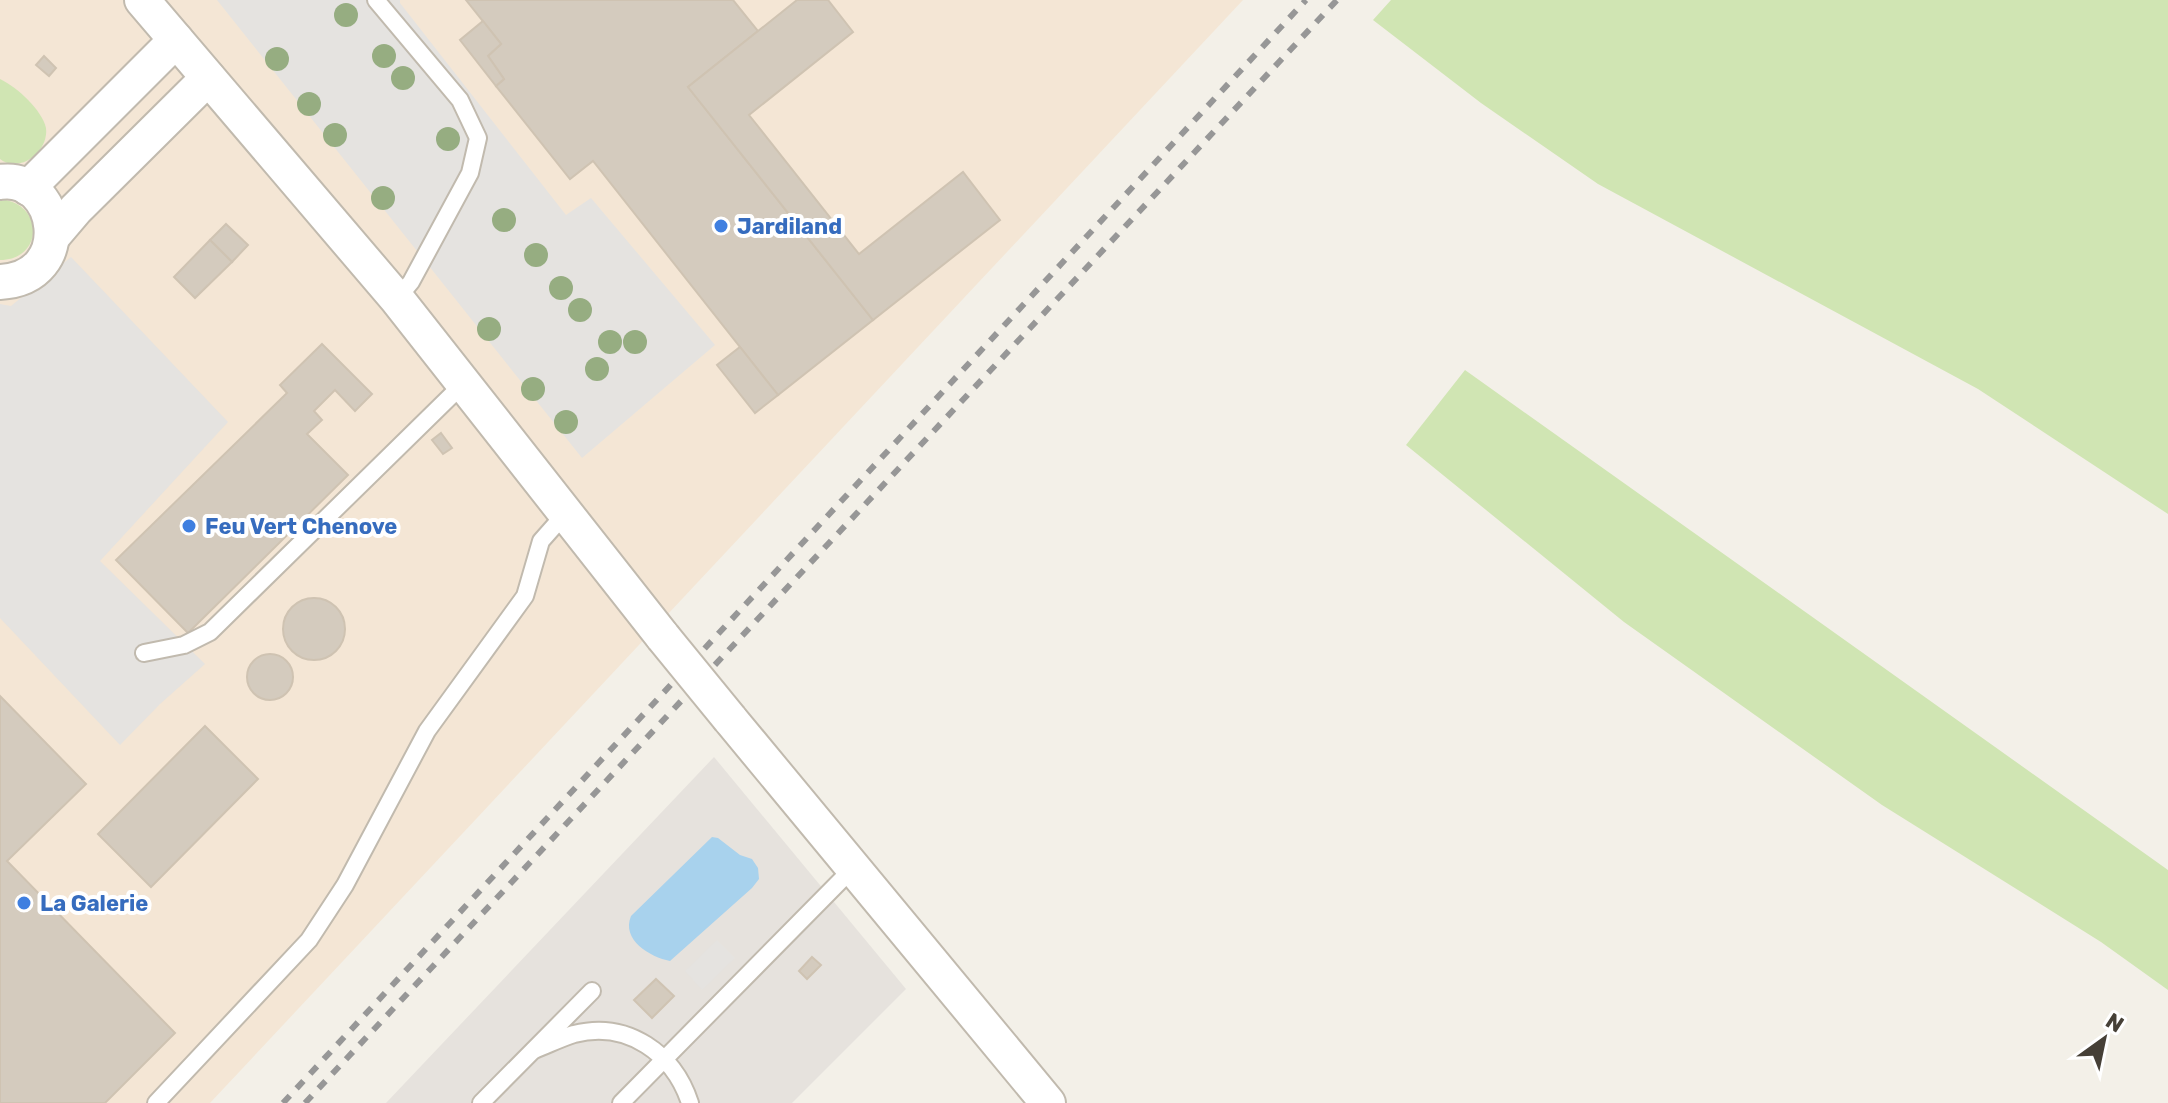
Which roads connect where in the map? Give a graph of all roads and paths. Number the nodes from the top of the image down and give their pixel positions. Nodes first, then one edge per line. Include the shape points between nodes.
1 (142, 0) edge
2 (376, 0) edge
3 (176, 40) junction
4 (208, 78) junction
5 (14, 185) edge
6 (53, 236) junction
7 (0, 282) edge
8 (397, 299) junction
9 (462, 385) junction
10 (564, 515) junction
11 (144, 653) dead end
12 (854, 867) junction
13 (592, 991) dead end
14 (534, 1050) junction
15 (665, 1059) junction
16 (156, 1103) edge
17 (481, 1103) edge
18 (621, 1103) edge
19 (690, 1103) edge
20 (1048, 1103) edge

1 - 3 street
2 - 8 lane via 460,100 478,138 470,173
3 - 4 street
3 - 5 street
4 - 6 street
4 - 8 street
5 - 6 street via 42,200
6 - 7 street via 47,256 34,271
8 - 9 street
9 - 10 street
9 - 11 lane via 210,632 184,645
10 - 12 street, bridge
10 - 16 lane via 541,541 525,596 427,731 345,885 309,940
12 - 15 lane
12 - 20 street
13 - 14 lane
14 - 15 lane via 596,1031 638,1039
14 - 17 lane
15 - 18 lane
15 - 19 lane via 684,1084

